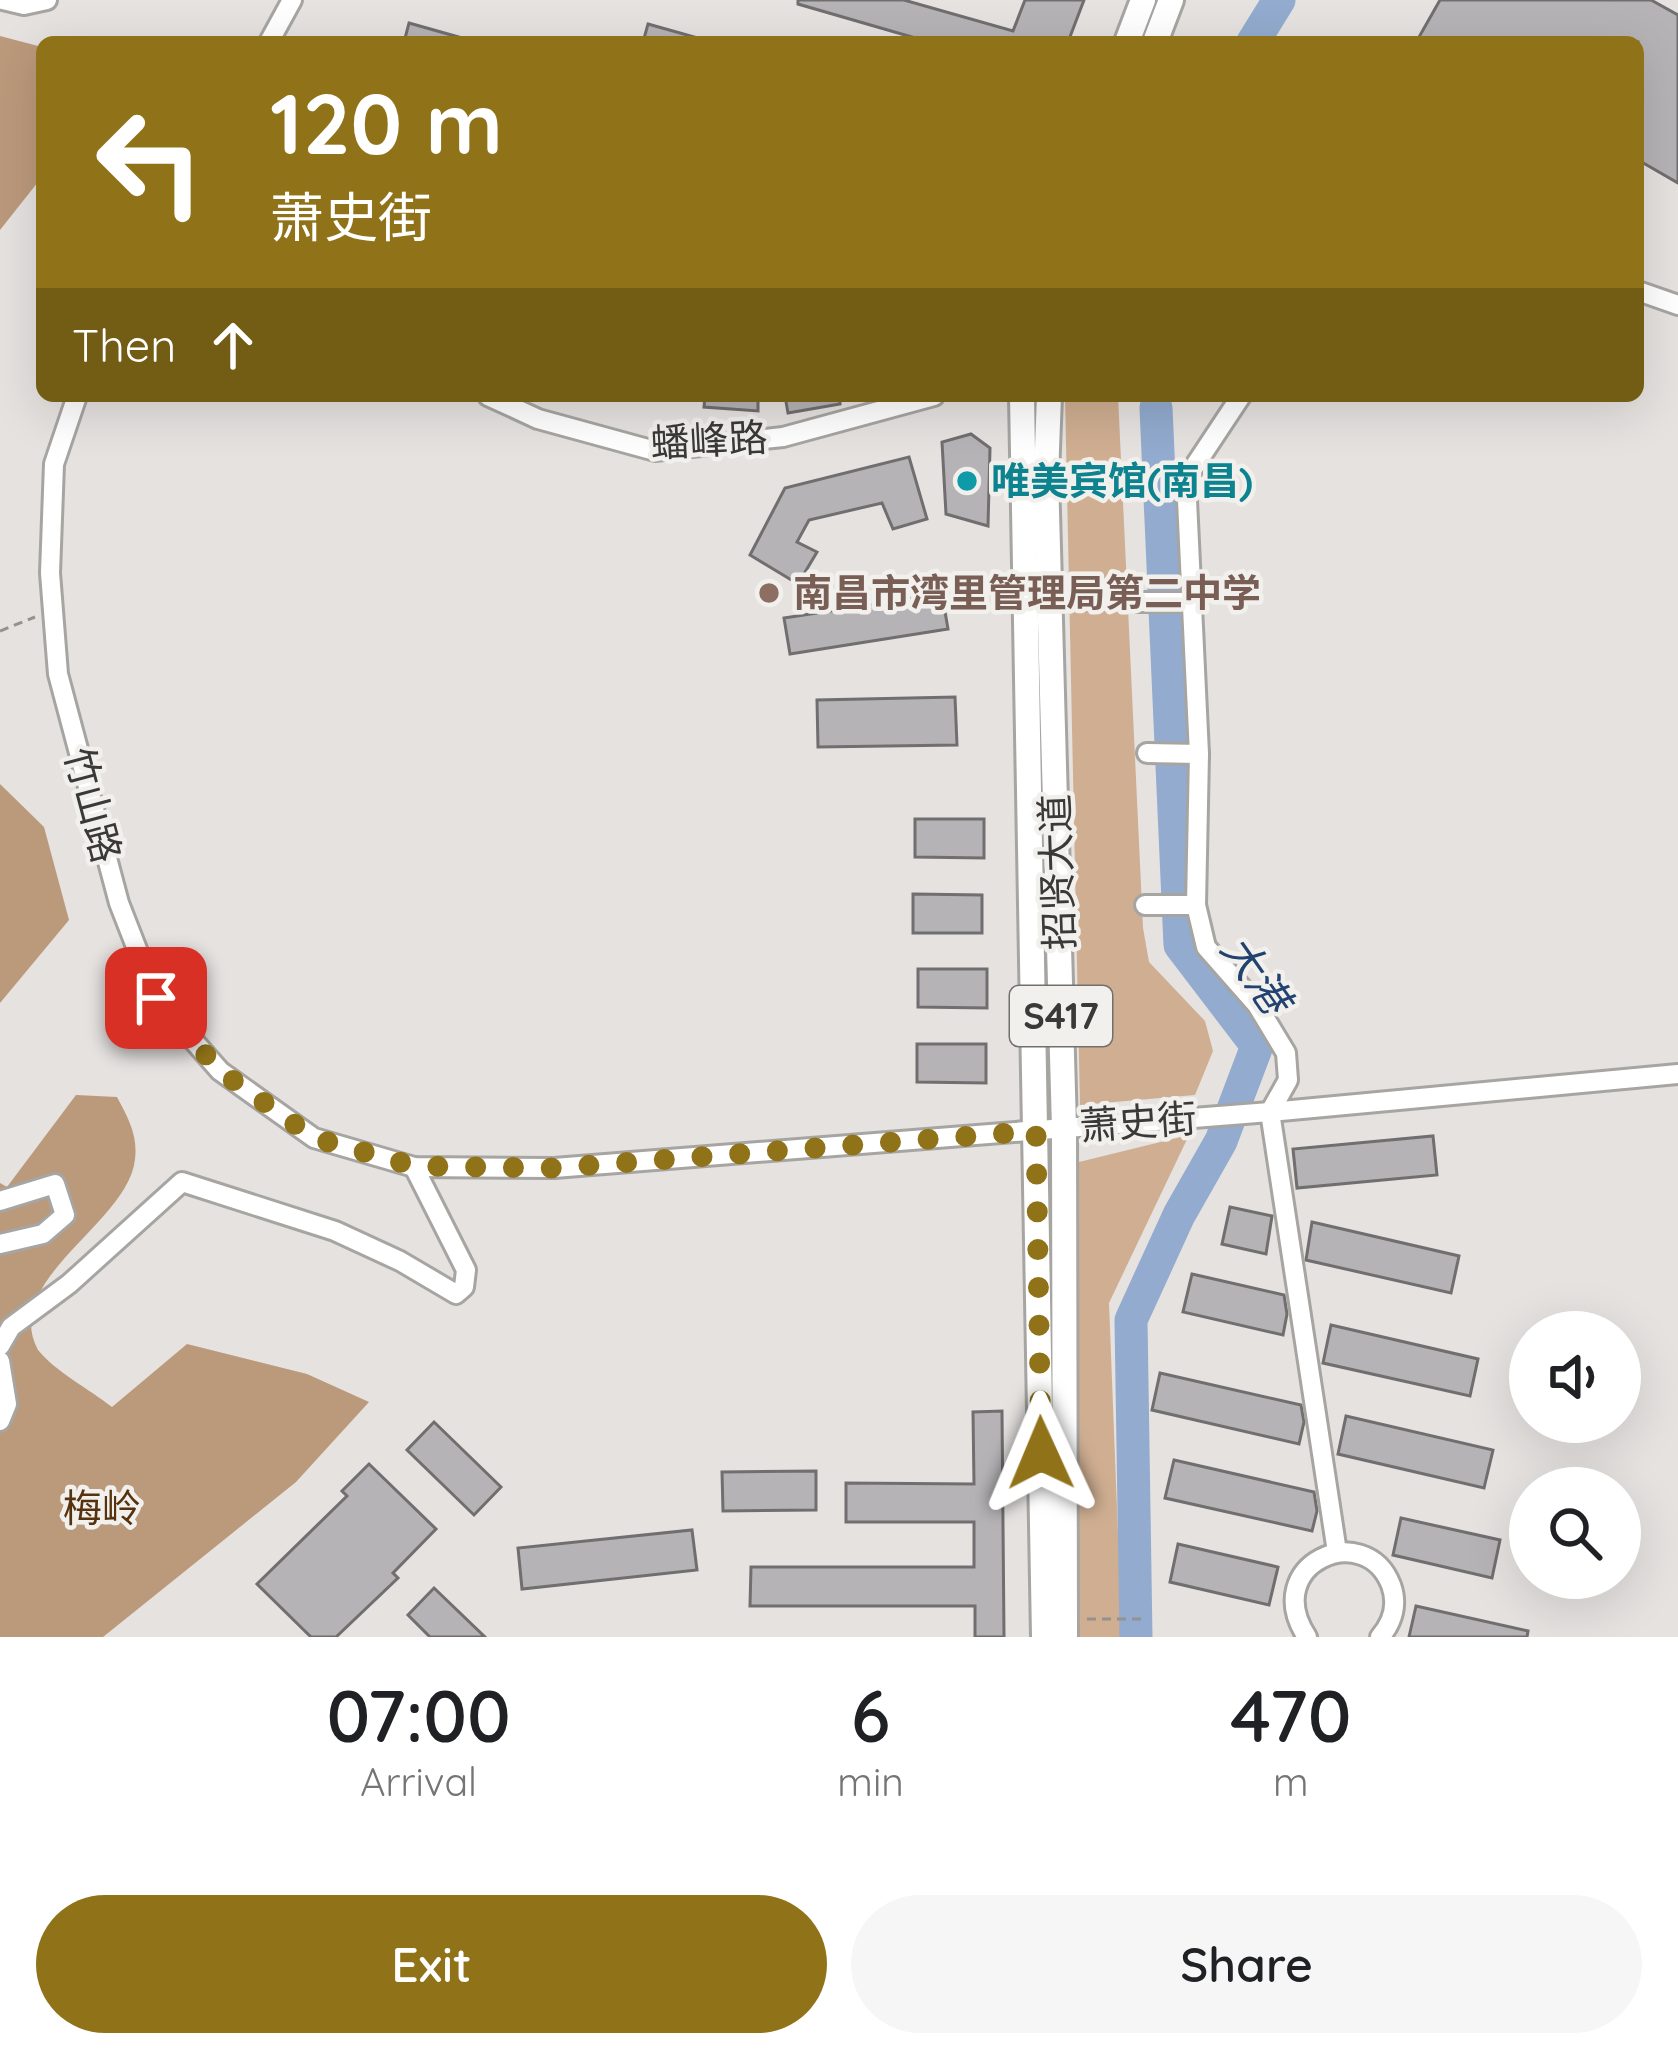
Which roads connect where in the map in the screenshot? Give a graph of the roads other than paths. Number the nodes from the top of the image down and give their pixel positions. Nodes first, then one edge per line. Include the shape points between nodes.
1 (3, 0) edge
2 (47, 0) edge
3 (292, 0) edge
4 (1143, 0) edge
5 (1171, 0) edge
6 (272, 36) edge
7 (1129, 36) edge
8 (1157, 36) edge
9 (1644, 293) edge
10 (1678, 305) edge
11 (74, 402) edge
12 (501, 402) edge
13 (911, 402) edge
14 (1022, 402) edge
15 (1048, 402) edge
16 (1236, 402) edge
17 (1139, 602) dead end
18 (1191, 602) junction
19 (1147, 753) dead end
20 (1199, 754) junction
21 (1145, 905) dead end
22 (1196, 905) junction
23 (1678, 1073) edge
24 (1269, 1112) junction
25 (1064, 1128) junction
26 (1036, 1131) junction
27 (314, 1138) joint
28 (414, 1166) junction
29 (0, 1201) edge
30 (0, 1244) edge
31 (0, 1346) edge
32 (0, 1361) edge
33 (0, 1421) edge
34 (1337, 1552) junction
35 (1065, 1628) edge
36 (1044, 1637) edge
37 (1307, 1637) edge
38 (1380, 1637) edge

1 - 2 street
3 - 6 street
4 - 7 main road
5 - 8 main road
9 - 10 street
11 - 27 street, 竹山路 via 54,464 50,572 58,674 119,903 156,998 220,1071
12 - 13 street, 蟠峰路 via 655,452 783,436
14 - 26 main road, 招贤大道 / S417
15 - 25 main road, 招贤大道 / S417
16 - 18 street via 1186,478
17 - 18 street
18 - 20 street
19 - 20 street
20 - 22 street
21 - 22 street
22 - 24 street via 1206,946 1286,1053 1288,1080
23 - 24 street, 萧史街
24 - 25 street, 萧史街
24 - 34 street
25 - 26 street, 萧史街
25 - 35 main road, 招贤大道 / S417
26 - 28 street, 萧史街 via 554,1168
26 - 36 main road, 招贤大道 / S417
27 - 28 street, 萧史街
28 - 31 street via 466,1270 456,1294 335,1231 182,1182 11,1327
29 - 30 street via 55,1184 64,1215 43,1234
32 - 33 street via 8,1404
34 - 37 street via 1305,1569 1296,1585 1297,1622
34 - 38 street via 1356,1553 1386,1575 1394,1611

